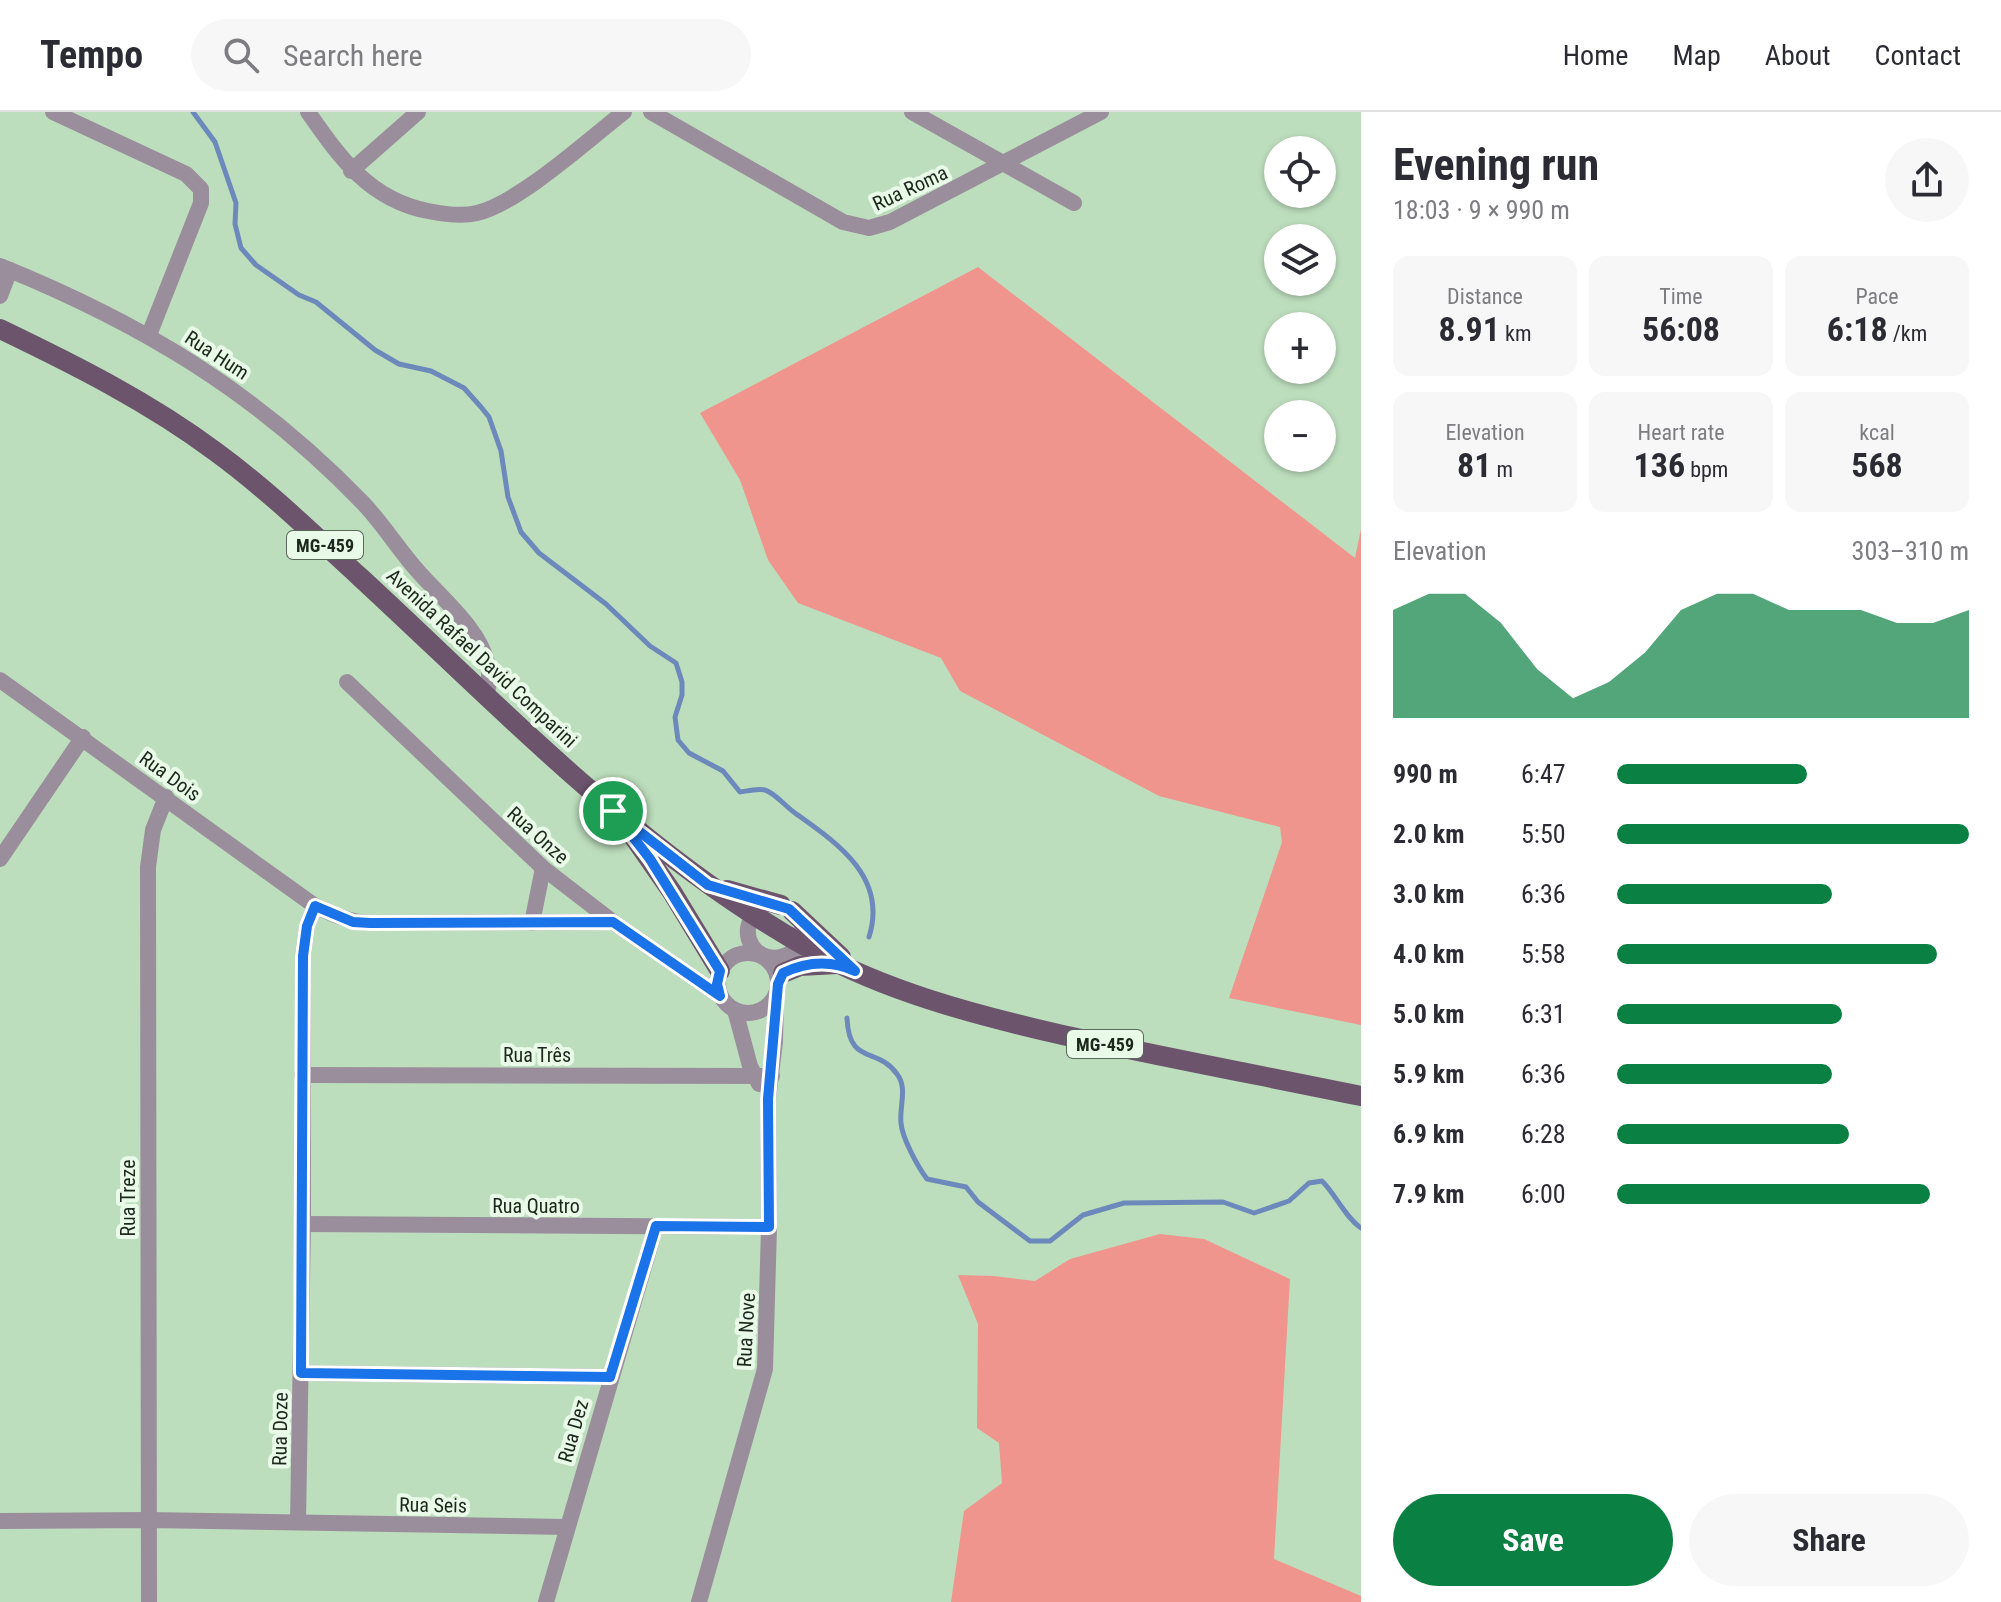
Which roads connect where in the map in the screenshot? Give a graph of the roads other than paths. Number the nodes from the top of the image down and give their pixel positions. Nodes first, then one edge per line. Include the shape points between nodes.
1 (53, 112) edge
2 (308, 112) edge
3 (418, 112) edge
4 (624, 112) edge
5 (651, 112) edge
6 (912, 112) edge
7 (1101, 112) edge
8 (1006, 163) junction
9 (351, 171) junction
10 (1074, 203) dead end
11 (5, 268) edge
12 (0, 296) edge
13 (0, 329) edge
14 (149, 335) junction
15 (0, 680) edge
16 (347, 682) dead end
17 (487, 695) junction
18 (83, 737) junction
19 (166, 797) junction
20 (613, 811) junction
21 (0, 859) edge
22 (543, 868) junction
23 (708, 885) junction
24 (315, 906) junction
25 (787, 908) junction
26 (753, 915) junction
27 (613, 922) junction
28 (532, 923) junction
29 (748, 936) junction
30 (796, 947) junction
31 (761, 956) junction
32 (726, 964) junction
33 (847, 967) junction
34 (779, 984) junction
35 (720, 996) junction
36 (735, 1010) junction
37 (302, 1075) junction
38 (754, 1076) junction
39 (772, 1076) junction
40 (1361, 1096) edge
41 (768, 1099) junction
42 (303, 1224) junction
43 (656, 1226) junction
44 (769, 1227) junction
45 (301, 1373) junction
46 (610, 1377) junction
47 (148, 1520) junction
48 (0, 1521) edge
49 (298, 1522) junction
50 (567, 1527) junction
51 (149, 1602) edge
52 (546, 1602) edge
53 (699, 1602) edge

1 - 14 street via 186,174 201,189 201,203
2 - 9 street
3 - 9 street
4 - 9 street via 523,190 476,213 413,208 387,198
5 - 8 street, Rua Roma via 843,222 869,228
6 - 8 street
7 - 8 street, Rua Roma
8 - 10 street
11 - 12 street
11 - 14 street, Rua Hum
13 - 17 main road, Avenida Rafael David Comparini / MG-459 via 79,366 216,452 285,508
14 - 17 street, Rua Hum via 274,420 381,522 469,627 488,664
15 - 18 street, Rua Dois
16 - 22 street, Rua Onze
17 - 20 main road, Avenida Rafael David Comparini / MG-459
18 - 19 street, Rua Dois
18 - 21 street
19 - 24 street, Rua Dois
19 - 47 street, Rua Treze via 151,838 148,867
20 - 23 main road, MG-459
20 - 32 main road
22 - 27 street, Rua Onze
22 - 28 street
23 - 25 main road
23 - 26 main road, MG-459
24 - 28 street, Rua Dois via 353,922
24 - 37 street, Rua Doze via 303,956
25 - 26 street via 763,907
25 - 30 street via 801,926
25 - 33 main road
26 - 29 street
26 - 30 main road, MG-459
27 - 28 street, Rua Dois
27 - 35 street, Rua Onze
29 - 31 street
29 - 32 street
30 - 31 street via 777,958
30 - 33 main road, MG-459
30 - 34 street
31 - 32 street via 747,953
31 - 34 street via 772,964
32 - 35 street via 717,984
33 - 34 main road via 800,966
33 - 40 main road, MG-459 via 991,1018
34 - 36 street via 759,1011
34 - 39 street, Rua Nove
35 - 36 street
36 - 38 street
37 - 38 street, Rua Três
37 - 42 street, Rua Doze
38 - 39 street, Rua Três
38 - 41 street
39 - 41 street, Rua Nove
41 - 44 street, Rua Nove
42 - 43 street, Rua Quatro
42 - 45 street, Rua Doze
43 - 44 street, Rua Quatro
43 - 46 street, Rua Dez
44 - 53 street, Rua Nove via 765,1369
45 - 46 street
45 - 49 street, Rua Doze
46 - 50 street, Rua Dez
47 - 48 street, Rua Seis
47 - 49 street, Rua Seis
47 - 51 street, Rua Treze
49 - 50 street, Rua Seis
50 - 52 street, Rua Dez

